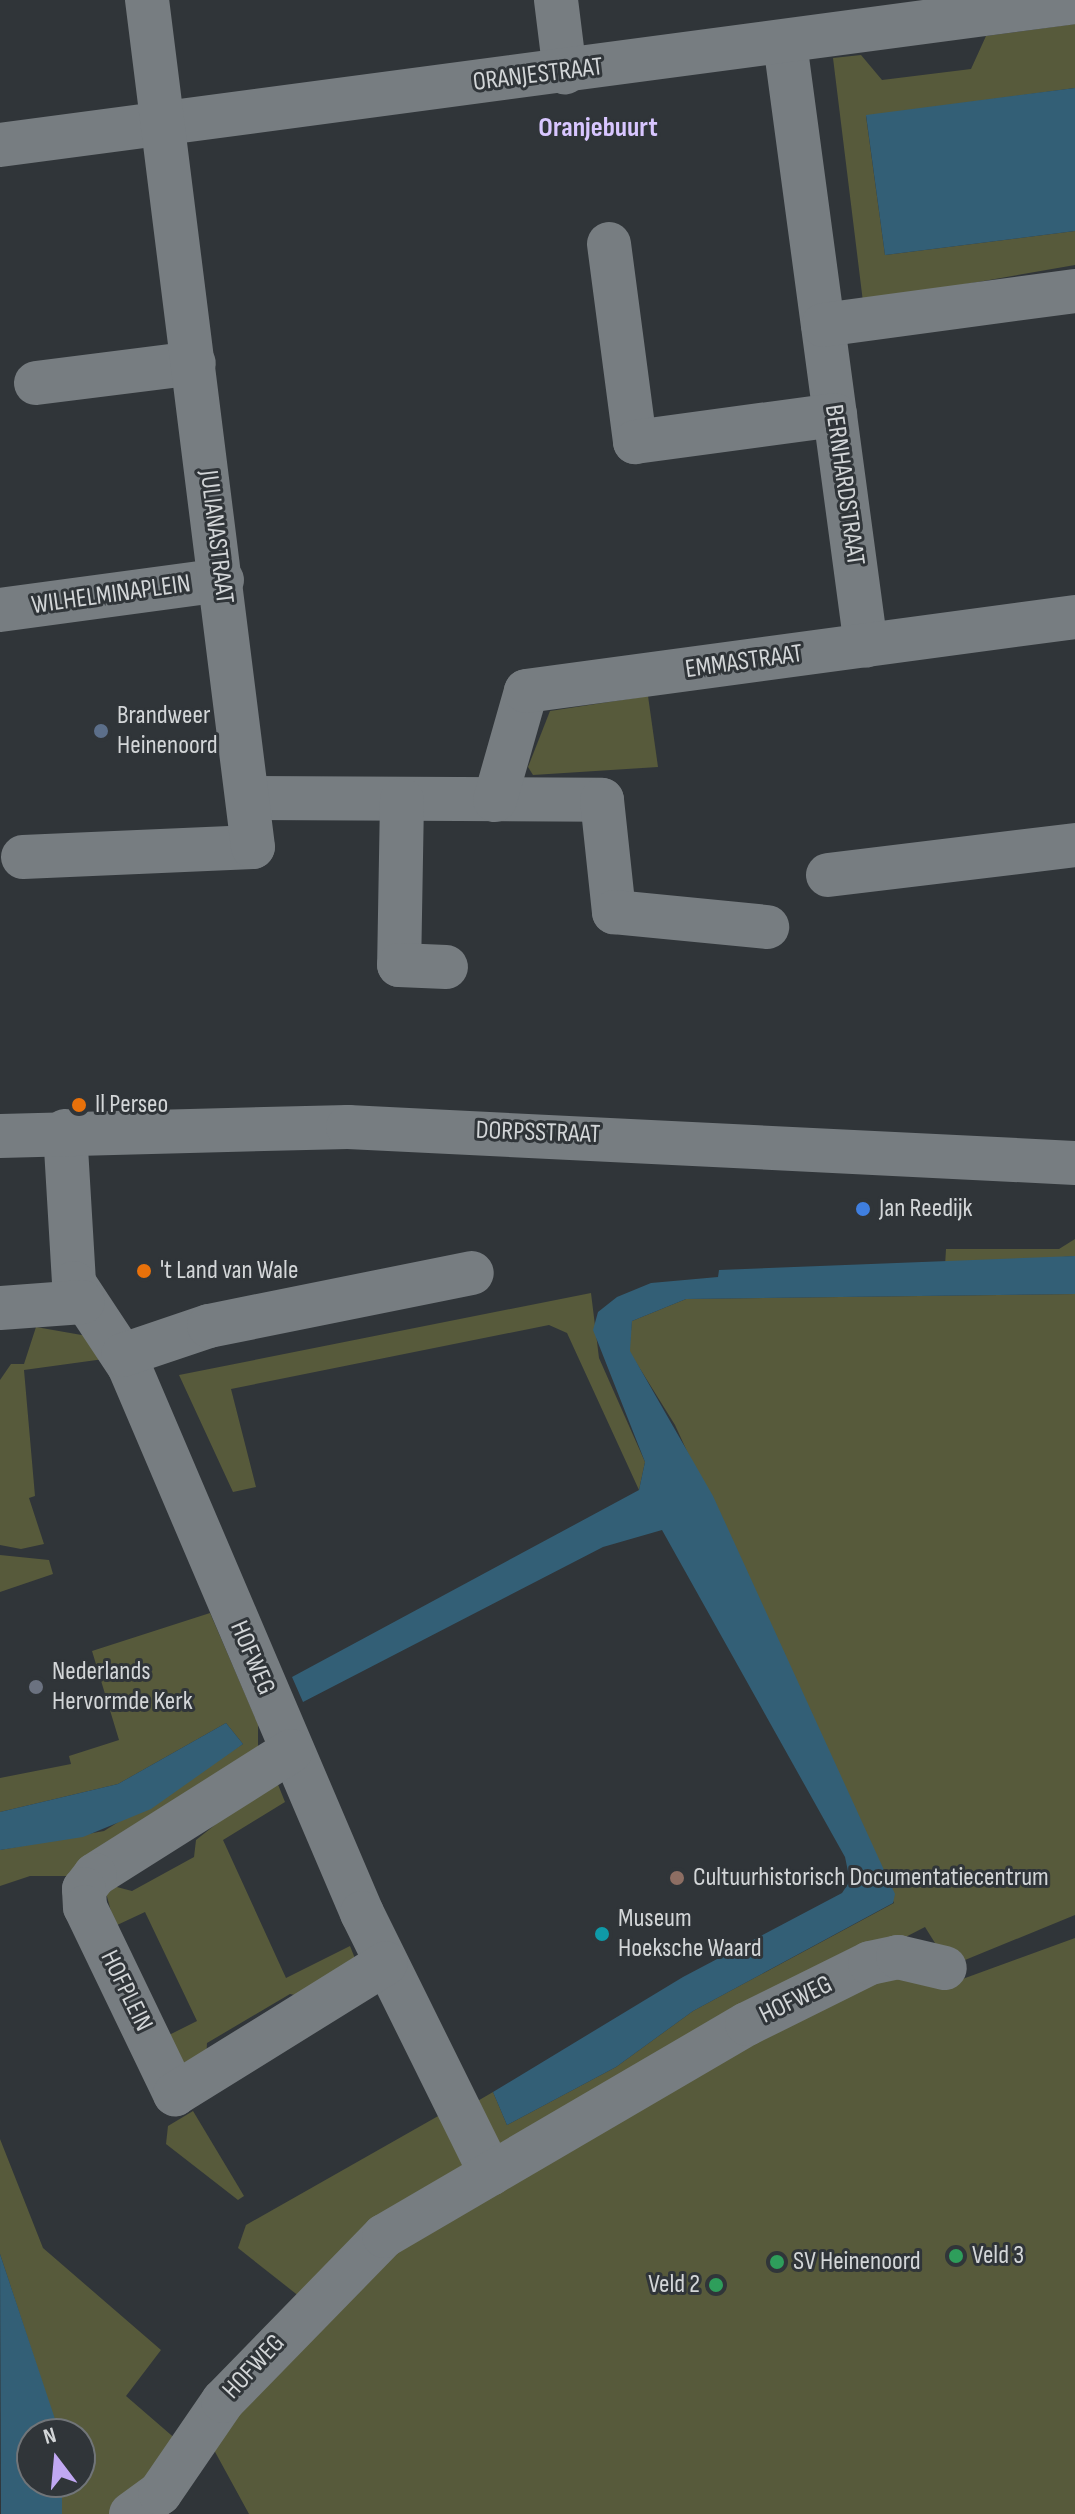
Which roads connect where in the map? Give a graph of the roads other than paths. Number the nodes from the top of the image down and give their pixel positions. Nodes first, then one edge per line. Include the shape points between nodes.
1 (147, 0) edge
2 (556, 0) edge
3 (1075, 2) edge
4 (926, 11) edge
5 (785, 43) junction
6 (565, 72) junction
7 (163, 124) junction
8 (0, 145) edge
9 (609, 244) dead end
10 (1075, 291) edge
11 (823, 325) junction
12 (194, 363) junction
13 (36, 383) dead end
14 (835, 415) junction
15 (222, 580) junction
16 (0, 610) edge
17 (1075, 617) edge
18 (866, 646) junction
19 (251, 798) junction
20 (402, 800) junction
21 (495, 800) junction
22 (1075, 845) edge
23 (23, 857) dead end
24 (828, 875) dead end
25 (767, 927) dead end
26 (446, 967) dead end
27 (65, 1131) junction
28 (0, 1136) edge
29 (1075, 1163) edge
30 (472, 1273) dead end
31 (83, 1302) junction
32 (0, 1308) edge
33 (123, 1355) junction
34 (291, 1751) junction
35 (386, 1963) junction
36 (945, 1968) dead end
37 (491, 2174) junction
38 (143, 2506) edge

1 - 7 street, JULIANASTRAAT
2 - 6 street
3 - 4 street, ORANJESTRAAT
4 - 5 street, ORANJESTRAAT
5 - 6 street, ORANJESTRAAT
5 - 11 street, BERNHARDSTRAAT
6 - 7 street, ORANJESTRAAT
7 - 8 street, ORANJESTRAAT
7 - 12 street, JULIANASTRAAT
9 - 14 street via 635,442
10 - 11 street
11 - 14 street, BERNHARDSTRAAT
12 - 13 street
12 - 15 street, JULIANASTRAAT
14 - 18 street, BERNHARDSTRAAT
15 - 16 street, WILHELMINAPLEIN
15 - 19 street, JULIANASTRAAT
17 - 18 street, EMMASTRAAT
18 - 21 street, EMMASTRAAT via 526,691
19 - 20 street
19 - 23 street, JULIANASTRAAT via 253,847
20 - 21 street
20 - 26 street via 399,965
21 - 25 street via 602,800 614,912
22 - 24 street
27 - 28 street, DORPSSTRAAT
27 - 29 street, DORPSSTRAAT via 452,1130 917,1160
27 - 31 street, HOFWEG via 69,1261
30 - 33 street via 209,1326
31 - 32 street
31 - 33 street, HOFWEG
33 - 34 street, HOFWEG
34 - 35 street, HOFWEG
34 - 35 street, HOFPLEIN via 95,1875 84,1889 85,1907 175,2094
35 - 37 street, HOFWEG
36 - 37 street, HOFWEG via 898,1957 870,1963 747,2024
37 - 38 street, HOFWEG via 394,2230 348,2269 223,2401

